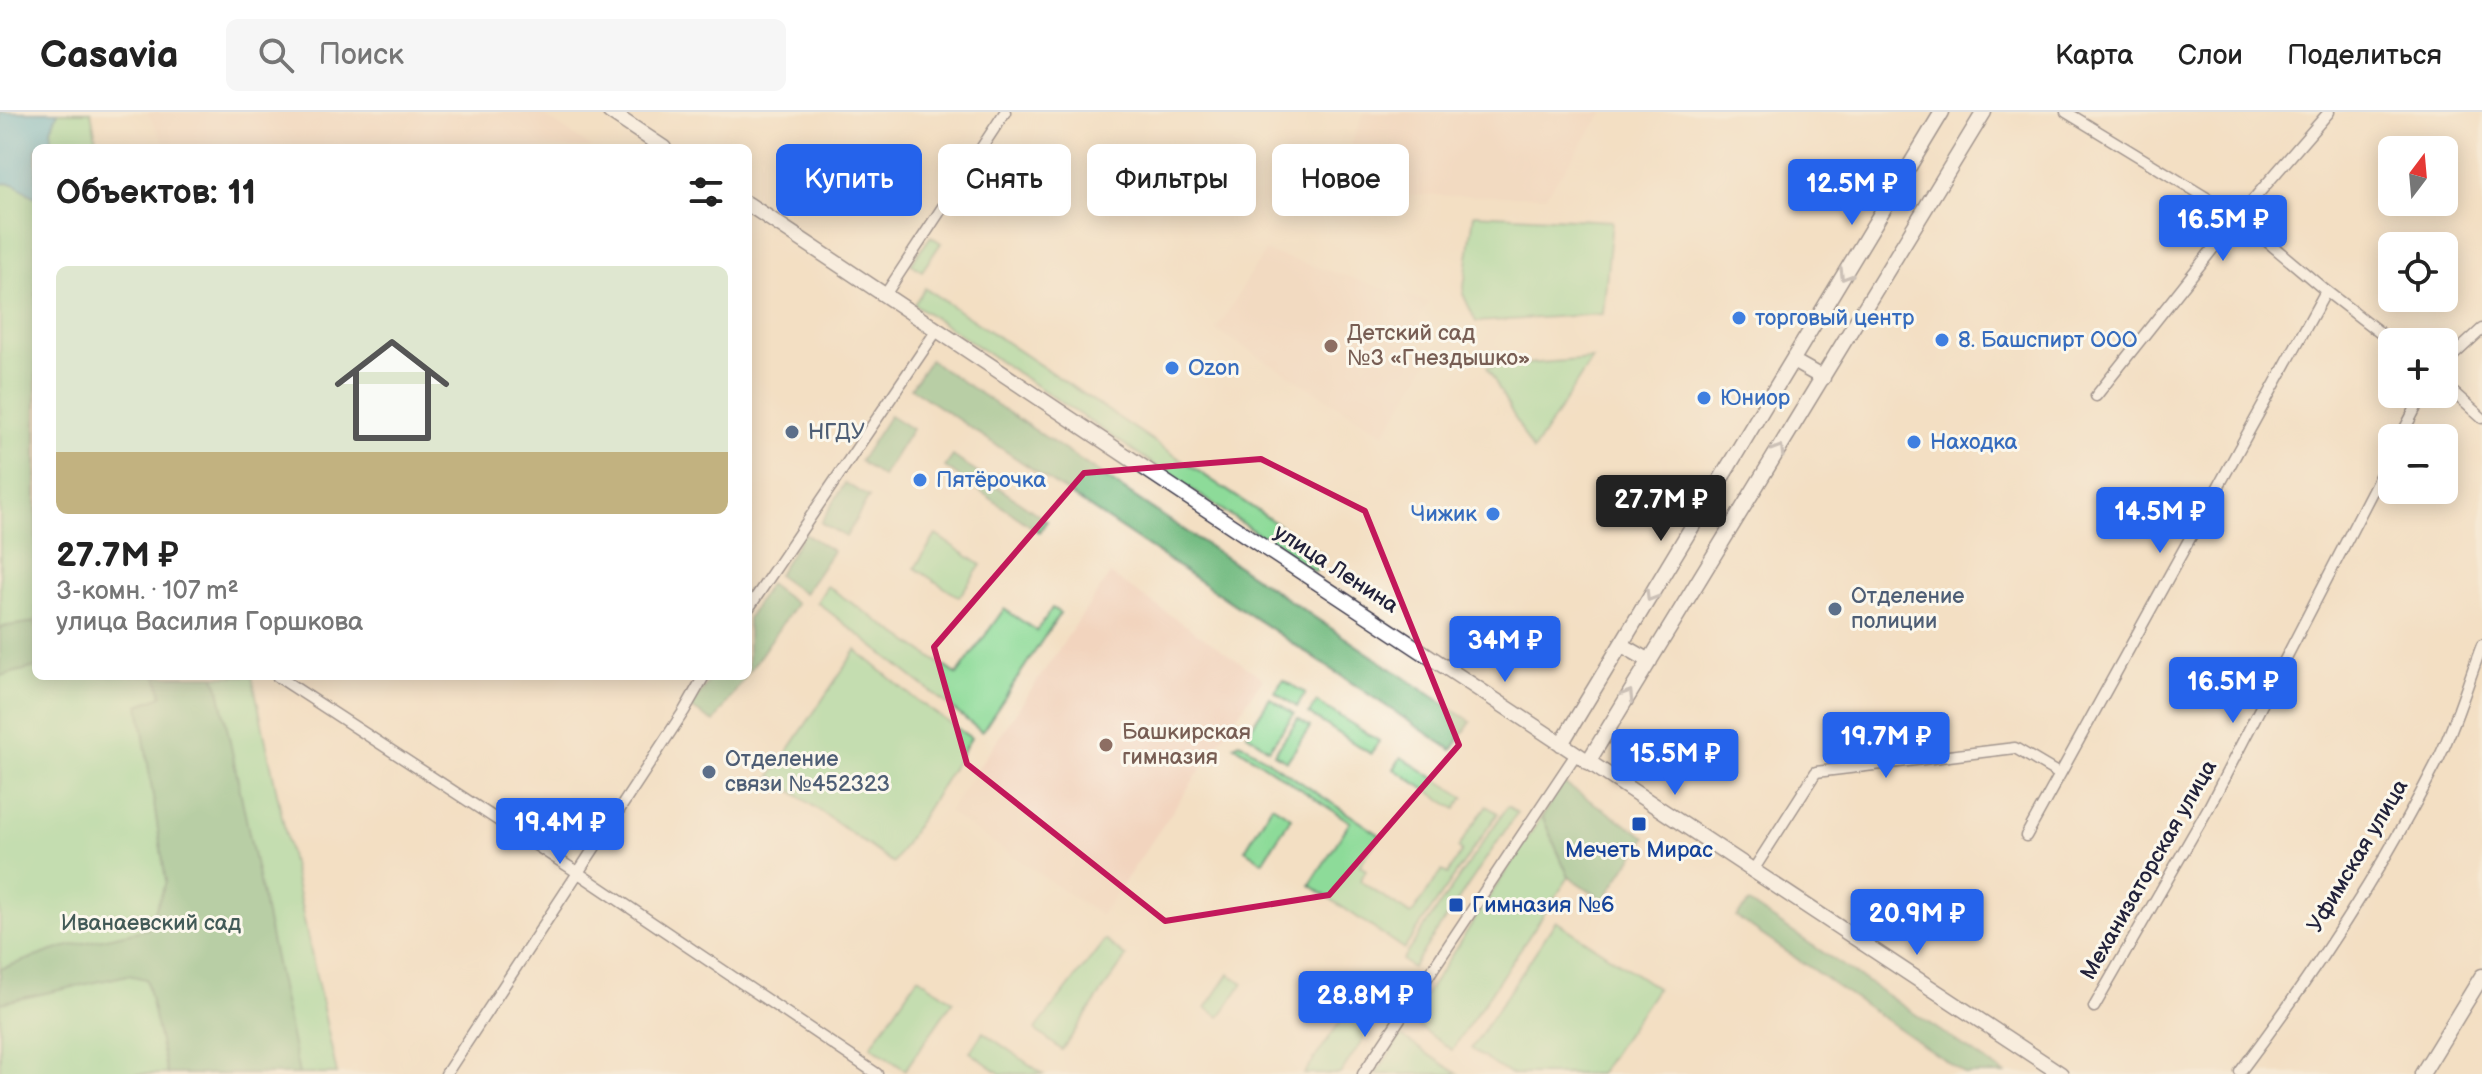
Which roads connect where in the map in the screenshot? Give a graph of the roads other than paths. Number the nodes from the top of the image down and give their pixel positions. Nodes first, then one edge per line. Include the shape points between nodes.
1 (610, 112) edge
2 (1005, 112) edge
3 (1942, 112) edge
4 (1984, 112) edge
5 (2066, 112) edge
6 (2329, 112) edge
7 (658, 144) edge
8 (752, 207) edge
9 (2238, 217) junction
10 (2326, 291) junction
11 (885, 295) junction
12 (2482, 329) edge
13 (937, 330) junction
14 (2378, 331) edge
15 (2458, 351) edge
16 (1793, 361) junction
17 (1823, 378) junction
18 (2096, 396) dead end
19 (2458, 397) edge
20 (2482, 418) edge
21 (2378, 480) edge
22 (752, 603) edge
23 (1622, 645) junction
24 (2482, 645) edge
25 (1650, 661) junction
26 (283, 680) edge
27 (701, 680) edge
28 (1561, 744) junction
29 (1582, 758) junction
30 (2059, 774) junction
31 (2026, 836) dead end
32 (577, 872) junction
33 (1752, 872) junction
34 (2482, 976) edge
35 (2094, 1007) dead end
36 (2240, 1072) dead end
37 (446, 1074) edge
38 (877, 1074) edge
39 (1363, 1074) edge
40 (2061, 1074) edge
41 (2422, 1074) edge

1 - 7 main road
2 - 11 street
3 -> 16 main road
4 - 17 main road
5 - 9 street
6 - 9 street
8 - 11 main road, улица Ленина
9 - 10 street
9 - 18 street
10 - 14 street
10 - 30 street
11 - 13 main road, улица Ленина
12 - 15 street
13 - 22 street
13 - 28 main road, улица Ленина
16 - 17 main road
16 -> 23 main road
25 -> 17 main road
19 - 20 street
21 - 35 street, Механизаторская улица via 2209,807
23 - 25 main road
23 - 28 main road
24 - 36 street, Уфимская улица via 2437,762 2370,882
29 -> 25 main road
26 - 32 street
27 - 32 street
28 - 29 main road, улица Ленина
29 - 33 main road, улица Ленина
29 - 39 street
30 - 31 street
30 - 33 street via 2015,748 1816,772
32 - 37 street
32 - 38 street
33 - 40 main road, улица Ленина
34 - 41 main road

